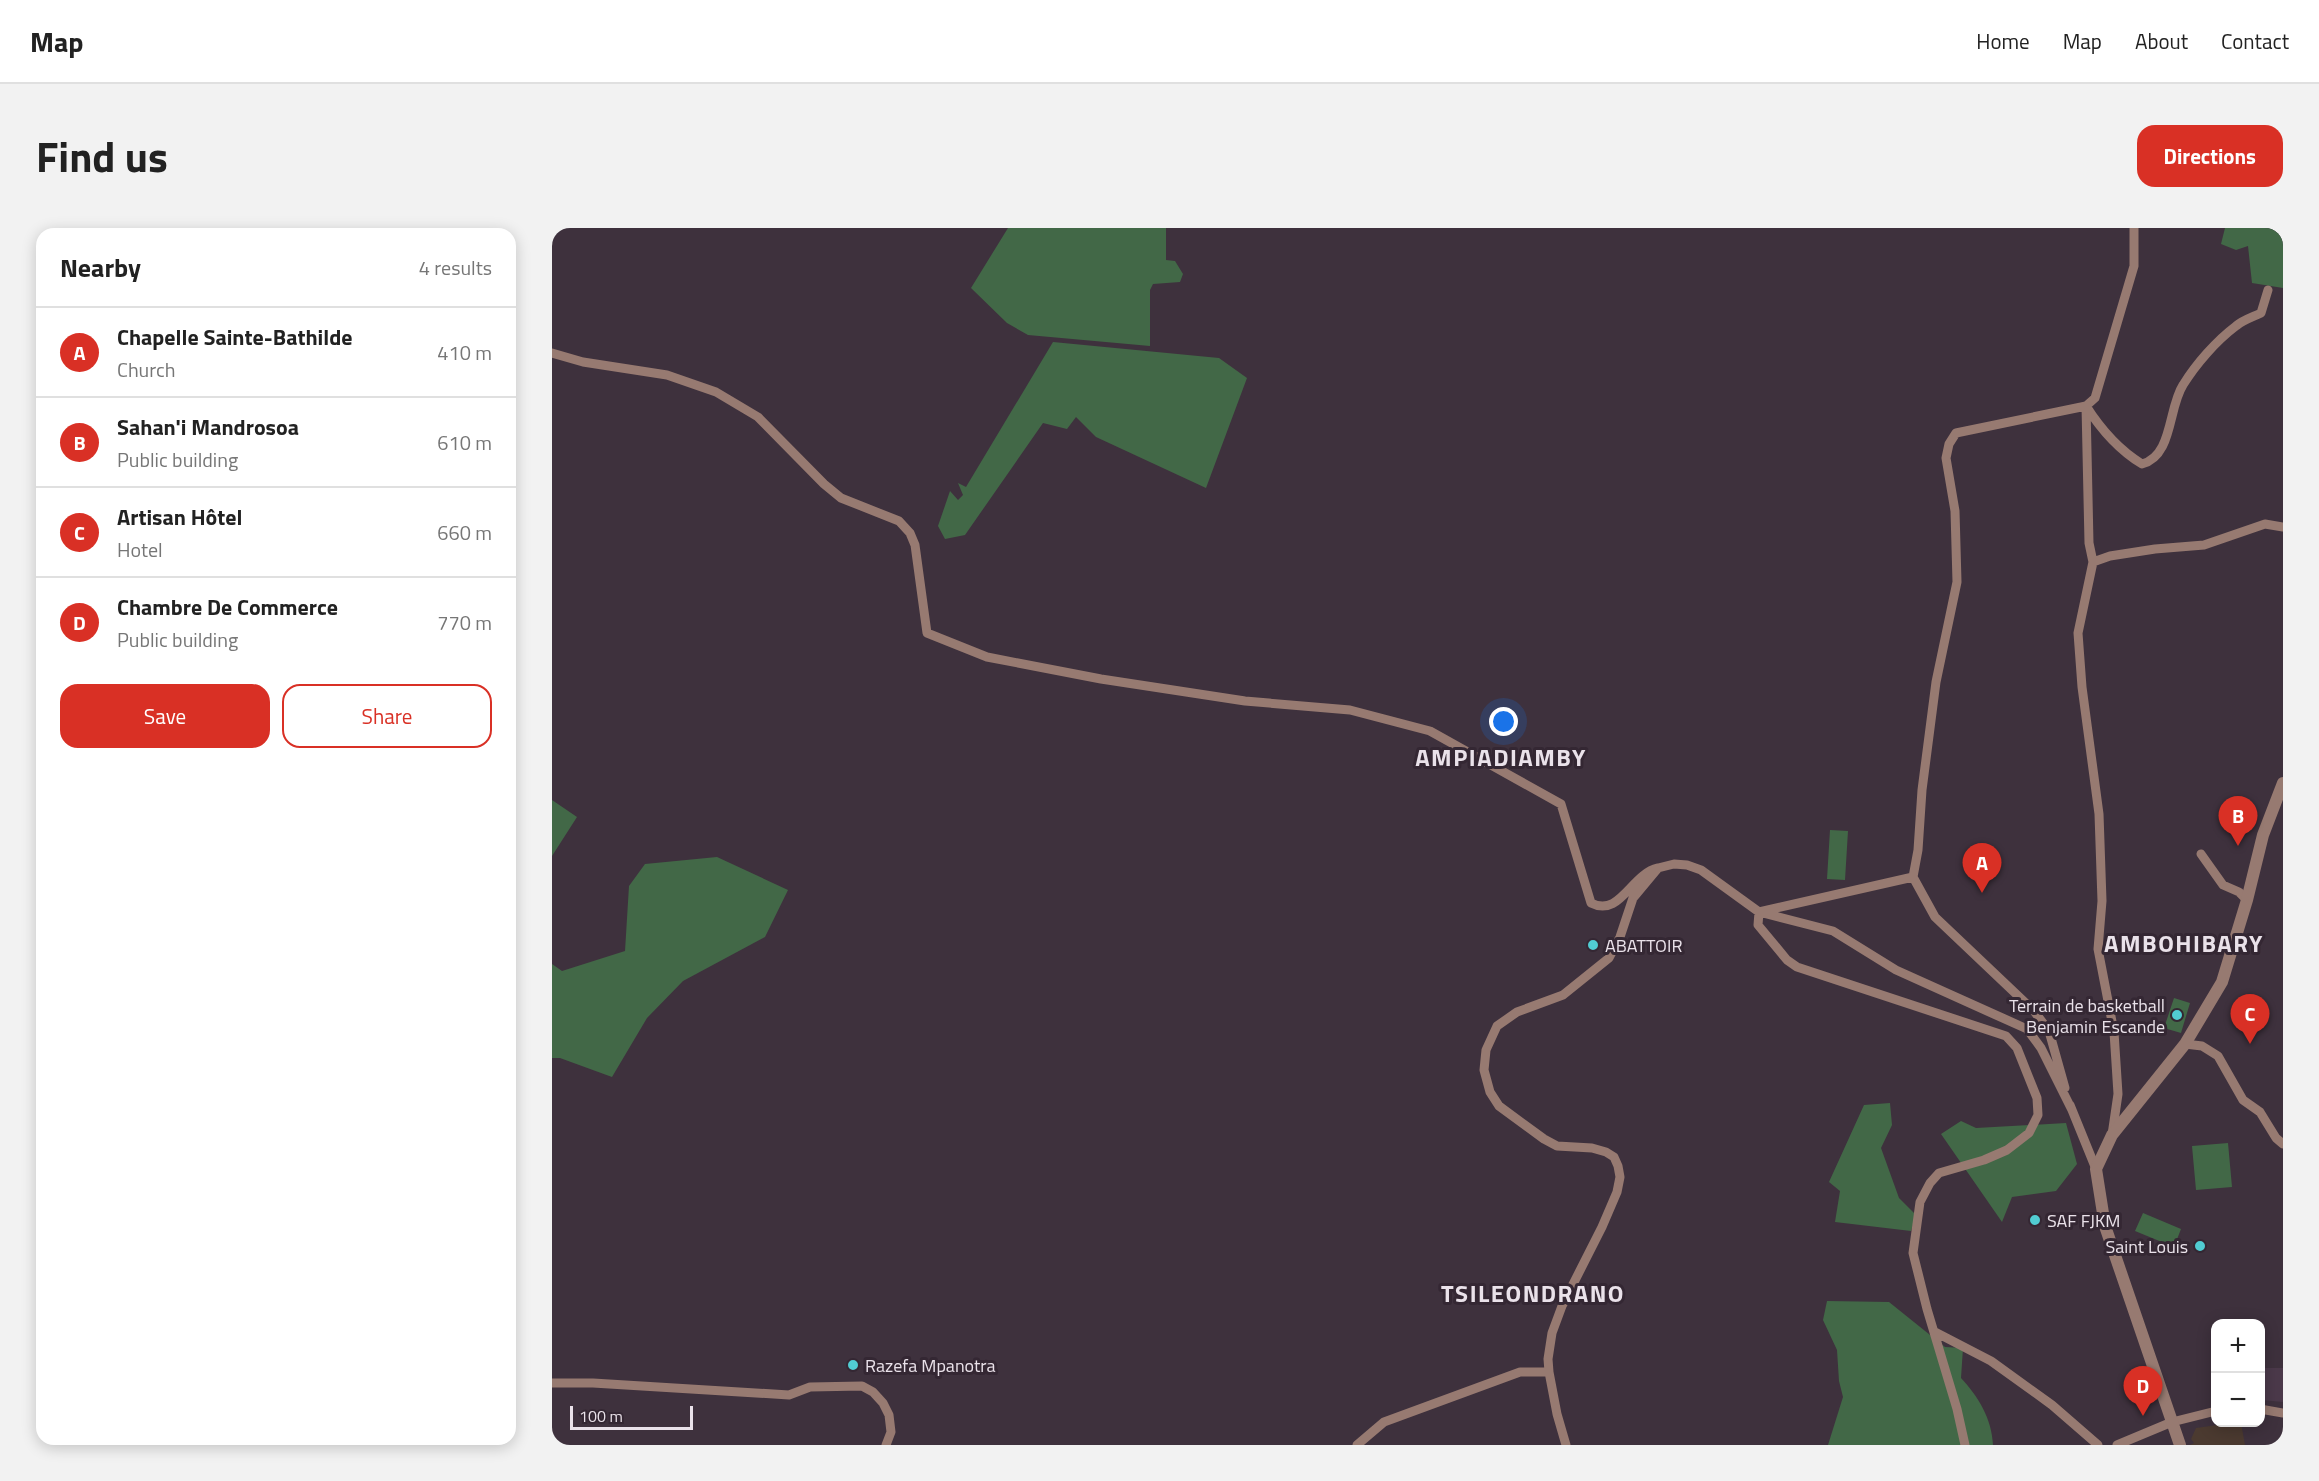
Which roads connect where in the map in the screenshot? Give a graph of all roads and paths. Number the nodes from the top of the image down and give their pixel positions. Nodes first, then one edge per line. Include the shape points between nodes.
1 (2134, 228) edge
2 (2268, 290) dead end
3 (552, 352) edge
4 (2086, 406) junction
5 (2283, 527) edge
6 (2093, 562) junction
7 (2283, 783) edge
8 (2201, 854) dead end
9 (1658, 868) junction
10 (1913, 877) junction
11 (2247, 900) junction
12 (1759, 912) junction
13 (2186, 1044) junction
14 (2072, 1110) junction
15 (2112, 1135) junction
16 (2283, 1144) edge
17 (2096, 1169) junction
18 (1935, 1332) junction
19 (1550, 1372) junction
20 (552, 1383) edge
21 (2265, 1410) edge
22 (2211, 1412) edge
23 (2283, 1413) edge
24 (2172, 1422) junction
25 (886, 1445) edge
26 (1357, 1445) edge
27 (1566, 1445) edge
28 (1965, 1445) edge
29 (2098, 1445) edge
30 (2117, 1445) edge
31 (2180, 1445) edge

1 - 4 street via 2134,266 2095,398
2 - 4 street via 2261,313 2237,325 2181,387 2152,461 2142,464 2130,457 2100,427
3 - 9 street via 583,362 667,375 716,392 758,417 841,498 900,521 915,545 927,633 987,657 1245,701 1350,710 1430,731 1561,804 1591,903 1600,908 1611,906 1649,870
4 - 6 street via 2089,543
4 - 10 street via 1956,433 1949,444 1946,458 1955,511 1957,582 1936,682
5 - 6 street via 2265,524 2204,545 2155,549
6 - 15 street via 2078,633 2099,814 2102,901 2098,949 2114,1032 2118,1094
7 - 11 street via 2263,835
8 - 11 street via 2223,885
9 - 12 street via 1687,864 1701,870
9 - 19 street via 1633,898 1609,958 1563,995 1517,1012 1497,1026 1486,1050 1484,1070 1499,1106 1557,1146 1606,1152 1618,1166 1617,1192 1552,1334
10 - 12 street
10 - 14 street via 1935,917 2034,1011 2049,1031
11 - 13 street via 2222,982
12 - 14 street via 1833,931 1896,970 2026,1029 2041,1048
12 - 18 street via 1758,925 1797,967 2006,1036 2017,1048 2037,1098 2038,1115 2029,1133 2000,1153 1939,1173 1920,1202 1913,1253
13 - 15 street
13 - 16 street via 2202,1046 2218,1056 2243,1101 2260,1112
14 - 17 street
15 - 17 street
17 - 24 street via 2105,1226
18 - 28 street
18 - 29 street via 1991,1361 2052,1405
19 - 26 street via 1520,1372 1384,1422
19 - 27 street
20 - 25 street via 789,1395 810,1388 862,1386 873,1392 889,1415 891,1432
21 - 23 street
22 - 24 street
24 - 30 street
24 - 31 street

